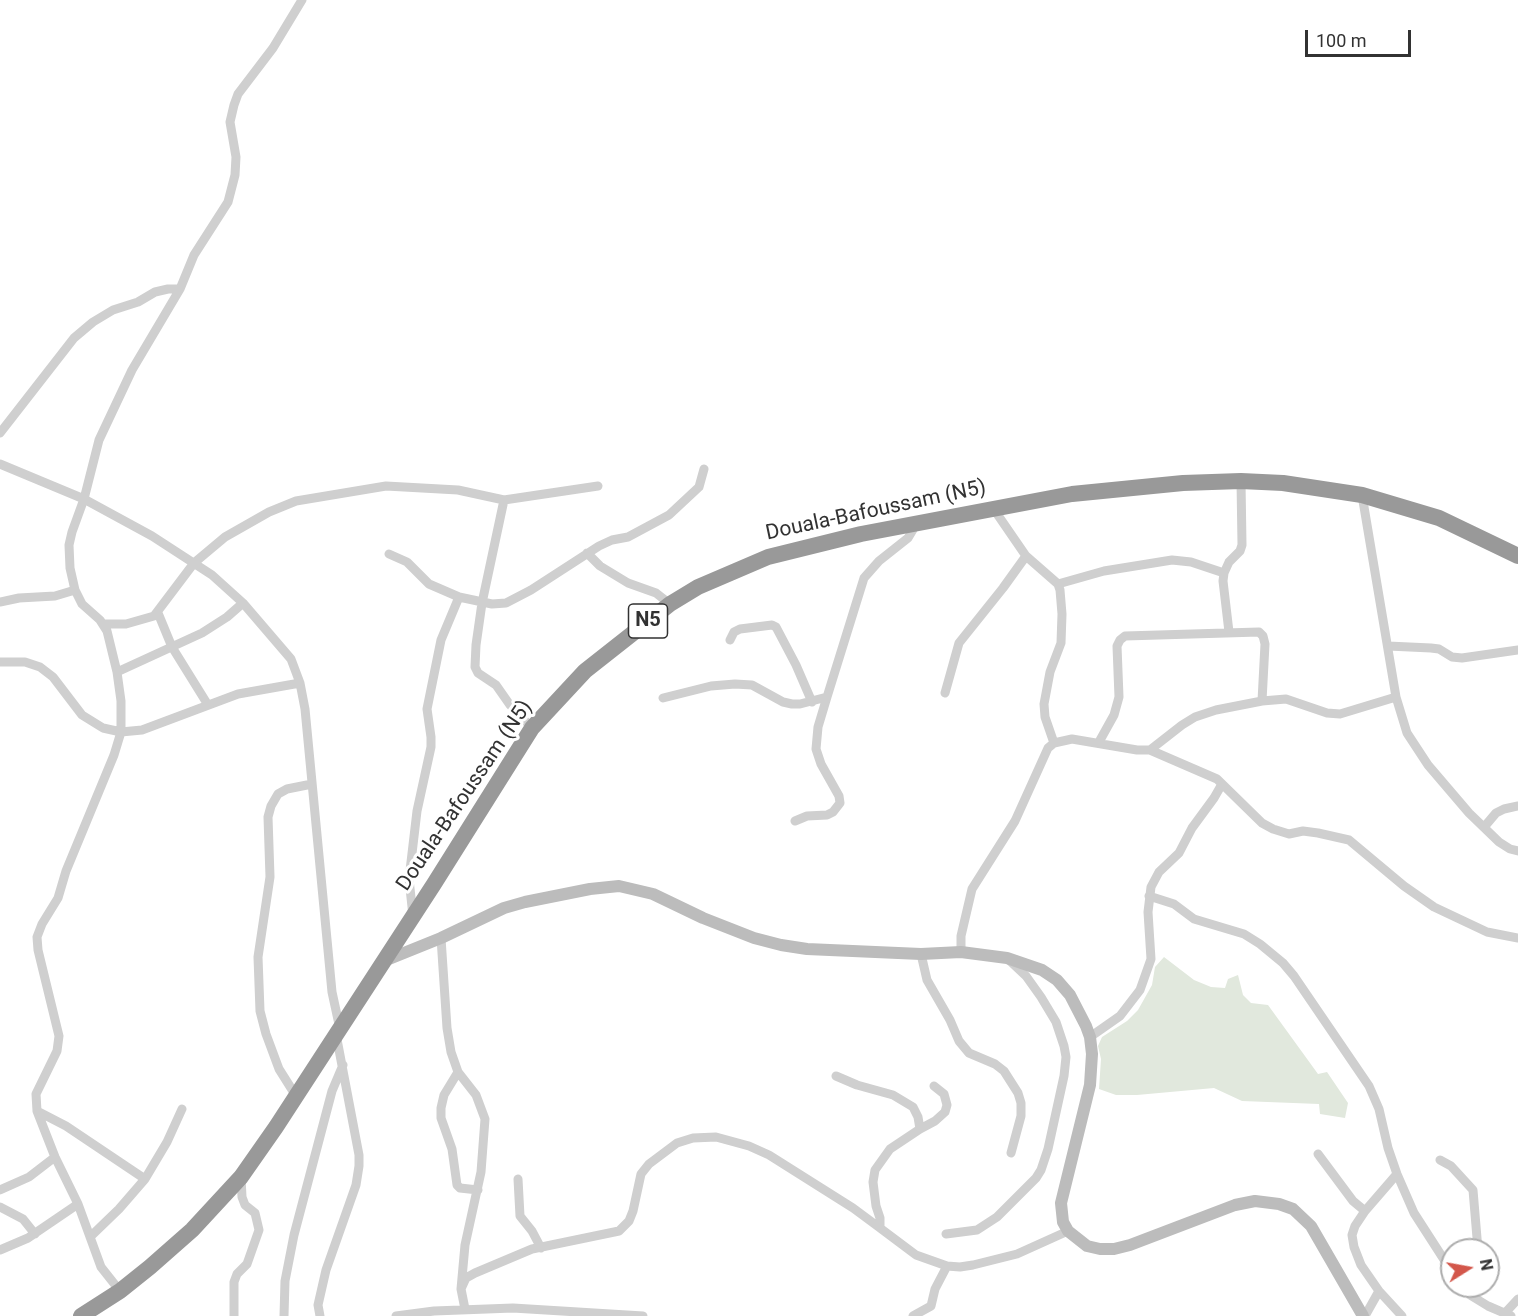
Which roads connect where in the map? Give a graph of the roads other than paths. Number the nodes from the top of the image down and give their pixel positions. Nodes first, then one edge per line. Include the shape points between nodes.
1 (302, 0) edge
2 (180, 289) junction
3 (0, 433) edge
4 (0, 464) edge
5 (704, 469) dead end
6 (1241, 481) junction
7 (598, 486) dead end
8 (1362, 495) junction
9 (84, 499) junction
10 (504, 500) junction
11 (993, 508) junction
12 (917, 523) junction
13 (587, 553) junction
14 (389, 554) dead end
15 (1518, 555) edge
16 (1026, 556) junction
17 (194, 563) junction
18 (1224, 573) junction
19 (1058, 584) junction
20 (75, 590) junction
21 (459, 597) junction
22 (0, 602) edge
23 (243, 603) junction
24 (483, 603) junction
25 (670, 604) junction
26 (158, 613) junction
27 (104, 624) junction
28 (1229, 632) junction
29 (730, 639) dead end
30 (1388, 646) junction
31 (172, 647) junction
32 (1518, 650) edge
33 (0, 662) edge
34 (117, 672) junction
35 (300, 683) junction
36 (945, 693) dead end
37 (827, 697) junction
38 (1396, 698) junction
39 (663, 699) dead end
40 (1262, 701) junction
41 (812, 702) junction
42 (208, 705) junction
43 (532, 728) junction
44 (121, 732) junction
45 (1054, 742) junction
46 (1100, 742) junction
47 (1150, 750) junction
48 (312, 784) junction
49 (1222, 784) junction
50 (1518, 806) edge
51 (795, 821) dead end
52 (1485, 826) junction
53 (1518, 851) edge
54 (1149, 896) junction
55 (413, 916) junction
56 (441, 938) junction
57 (1518, 938) edge
58 (961, 952) junction
59 (921, 954) junction
60 (1007, 958) junction
61 (383, 961) junction
62 (338, 1031) junction
63 (1090, 1037) junction
64 (343, 1065) junction
65 (458, 1072) junction
66 (836, 1076) dead end
67 (934, 1086) dead end
68 (296, 1096) junction
69 (182, 1109) dead end
70 (37, 1111) junction
71 (920, 1129) junction
72 (1011, 1153) dead end
73 (1318, 1154) dead end
74 (55, 1157) junction
75 (1440, 1160) dead end
76 (1397, 1174) junction
77 (241, 1177) junction
78 (145, 1179) junction
79 (518, 1179) dead end
80 (0, 1190) edge
81 (477, 1190) junction
82 (78, 1204) junction
83 (0, 1207) edge
84 (1365, 1211) junction
85 (880, 1228) junction
86 (1068, 1231) junction
87 (34, 1234) junction
88 (946, 1234) dead end
89 (90, 1237) junction
90 (1477, 1238) edge
91 (541, 1248) junction
92 (0, 1250) edge
93 (1440, 1253) edge
94 (947, 1266) junction
95 (461, 1289) junction
96 (120, 1291) junction
97 (1379, 1291) junction
98 (1483, 1298) edge
99 (1518, 1299) edge
100 (465, 1309) junction
101 (513, 1312) edge
102 (434, 1313) edge
103 (604, 1314) edge
104 (1508, 1315) edge
105 (81, 1316) edge
106 (234, 1316) edge
107 (284, 1316) edge
108 (320, 1316) edge
109 (396, 1316) edge
110 (643, 1316) edge
111 (914, 1316) edge
112 (1364, 1316) edge
113 (1402, 1316) edge

1 - 2 street via 273,48 238,94 230,122 236,158 232,190 194,255
2 - 3 street via 155,292 93,322 74,338
2 - 9 street via 137,359 99,440
4 - 9 street
5 - 13 street via 699,487 669,515
6 - 8 highway, Douala-Bafoussam (N5) / N5
6 - 11 highway, Douala-Bafoussam (N5) / N5 via 1141,486
6 - 18 street via 1242,545
7 - 10 street
8 - 15 highway, Douala-Bafoussam (N5) / N5 via 1439,518
8 - 30 street
9 - 17 street
9 - 20 street via 69,545
10 - 17 street via 458,490 386,486 296,501 243,525
10 - 24 street
11 - 12 highway, Douala-Bafoussam (N5) / N5
11 - 16 street
12 - 25 highway, Douala-Bafoussam (N5) / N5 via 768,557 698,587
12 - 37 street via 908,538 864,578
13 - 24 street via 514,600
13 - 25 street via 600,567 656,593
14 - 21 street via 407,562 429,584
16 - 19 street
16 - 36 street via 959,643
17 - 23 street
17 - 26 street
18 - 19 street via 1172,560 1104,571
18 - 28 street
19 - 45 street via 1062,602 1060,643 1044,704
20 - 22 street
20 - 27 street via 82,604
21 - 24 street
21 - 55 street via 441,640 427,709 430,747 409,879
23 - 31 street via 202,633
23 - 35 street via 291,659
24 - 43 street via 475,666
25 - 43 highway, Douala-Bafoussam (N5) / N5 via 585,671
26 - 27 street via 133,623
26 - 31 street
27 - 34 street
28 - 40 street via 1253,631 1263,636
28 - 46 street via 1120,639 1116,652 1119,697
29 - 41 street via 740,629 776,627
30 - 32 street via 1431,648 1461,658
30 - 38 street
31 - 34 street
31 - 42 street
33 - 44 street via 26,662 40,667 53,677 82,715 103,728
34 - 44 street
35 - 42 street via 238,694
35 - 48 street
37 - 41 street
37 - 51 street via 816,749 840,803 827,815
38 - 40 street via 1340,714 1286,699
38 - 52 street via 1414,745 1469,813
39 - 41 street via 735,684 752,685 783,702
40 - 47 street via 1195,717
42 - 44 street via 142,730
43 - 55 highway, Douala-Bafoussam (N5) / N5
44 - 70 street via 57,898 37,937 59,1036 57,1051 36,1094
45 - 46 street
45 - 58 street via 1015,821 972,889
46 - 47 street
47 - 49 street via 1208,774
48 - 62 street
48 - 68 street via 287,789 278,794 271,806 270,877 258,957 259,1002 266,1034 279,1069
49 - 54 street via 1179,853 1155,879
49 - 57 street via 1273,829 1349,840 1434,907 1487,932
50 - 52 street via 1496,813
52 - 53 street via 1499,842
54 - 63 street via 1152,948 1144,981 1127,1009
54 - 76 street via 1174,904 1194,919 1244,934 1283,963 1369,1086
55 - 61 highway, Douala-Bafoussam (N5) / N5
56 - 59 street via 504,908 619,886 653,894 703,918 781,945
56 - 61 street
56 - 65 street via 447,1028
58 - 59 street
58 - 60 street
59 - 72 street via 927,980 959,1041 969,1053 1004,1071 1018,1093 1021,1116
60 - 63 street via 1042,970 1057,980 1081,1013
60 - 88 street via 1041,997 1064,1046 1064,1076 1048,1149 1036,1178 997,1218 977,1230
61 - 62 highway, Douala-Bafoussam (N5) / N5
62 - 64 street
62 - 68 highway, Douala-Bafoussam (N5) / N5
63 - 86 street via 1090,1085 1061,1203
64 - 107 street via 332,1091 294,1235 285,1281
64 - 108 street via 359,1166 326,1270 318,1305
65 - 81 street via 476,1095 485,1119
65 - 81 street via 444,1095 441,1118 452,1149 457,1185
66 - 71 street via 904,1101 918,1117
67 - 71 street via 944,1094 945,1112
68 - 77 highway, Douala-Bafoussam (N5) / N5
69 - 78 street
70 - 74 street
70 - 78 street
71 - 85 street via 891,1149 875,1170 873,1182
73 - 84 street via 1353,1202
74 - 80 street via 29,1177
74 - 82 street
75 - 90 street via 1473,1190
76 - 84 street
76 - 93 street via 1414,1213
77 - 96 highway, Douala-Bafoussam (N5) / N5 via 192,1230
77 - 106 street via 242,1197 255,1214 259,1230 247,1264 234,1282
78 - 89 street
79 - 91 street via 520,1216
81 - 95 street via 465,1245
82 - 87 street
82 - 89 street
83 - 87 street via 22,1219
84 - 97 street via 1355,1226 1354,1247
85 - 91 street via 769,1155 706,1136 677,1143 649,1164 641,1174 629,1221 620,1231
85 - 94 street via 916,1255
86 - 94 street via 995,1261
86 - 112 street via 1087,1246 1114,1248 1235,1204 1279,1204 1293,1209 1311,1226
87 - 92 street
89 - 96 street via 101,1267
91 - 95 street via 475,1273 466,1278
94 - 111 street via 931,1306
95 - 100 street
96 - 105 highway, Douala-Bafoussam (N5) / N5
97 - 112 street
97 - 113 street
98 - 104 street
99 - 104 street
100 - 101 street
100 - 102 street
101 - 103 street
102 - 109 street
103 - 110 street

